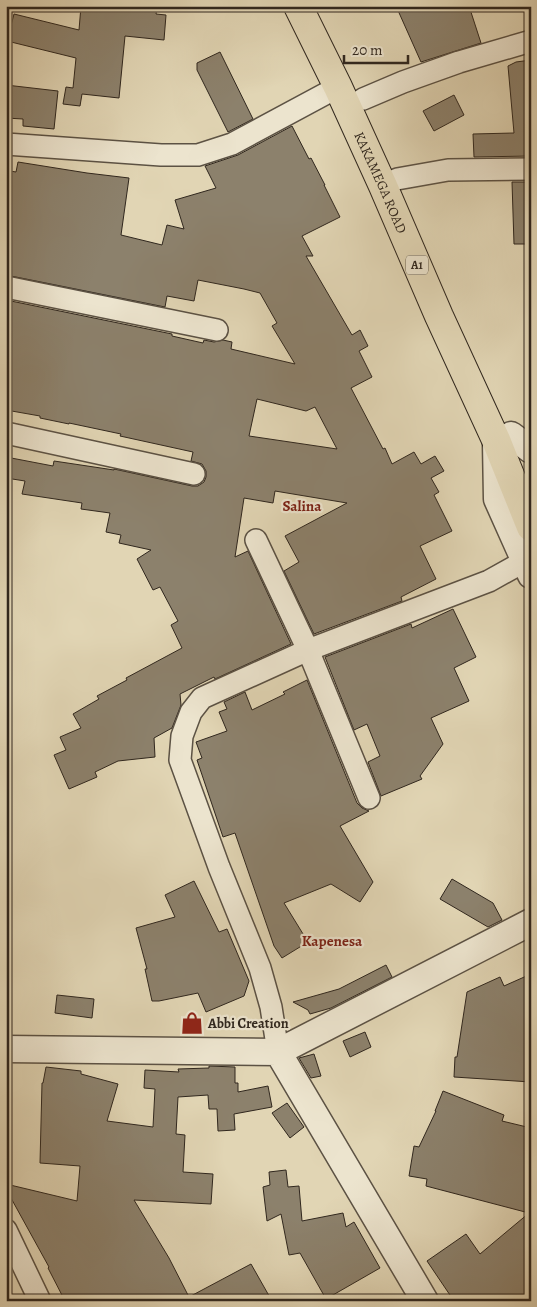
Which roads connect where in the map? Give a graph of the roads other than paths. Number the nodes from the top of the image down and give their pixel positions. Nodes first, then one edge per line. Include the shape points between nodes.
1 (298, 6) edge
2 (314, 6) edge
3 (531, 41) edge
4 (338, 87) junction
5 (363, 100) junction
6 (6, 144) edge
7 (531, 169) edge
8 (397, 180) junction
9 (6, 287) edge
10 (217, 330) dead end
11 (6, 432) edge
12 (513, 442) edge
13 (194, 474) dead end
14 (531, 477) edge
15 (531, 527) edge
16 (256, 540) dead end
17 (528, 568) edge
18 (308, 650) junction
19 (369, 798) dead end
20 (531, 922) edge
21 (6, 1049) edge
22 (278, 1052) junction
23 (6, 1230) edge
24 (40, 1301) edge
25 (425, 1301) edge

1 - 4 highway, KAKAMEGA ROAD / A1
2 - 5 highway, KAKAMEGA ROAD / A1
3 - 5 street via 459,62
4 - 6 street via 232,144 198,154 161,155
4 - 12 highway, KAKAMEGA ROAD / A1 via 439,316
5 - 8 highway, KAKAMEGA ROAD / A1
7 - 8 street via 448,170
8 - 12 highway, KAKAMEGA ROAD / A1
9 - 10 street
11 - 13 street
12 - 14 highway, KAKAMEGA ROAD / A1
12 - 15 highway, KAKAMEGA ROAD / A1
12 - 17 street via 497,499
16 - 18 street
17 - 18 street
18 - 19 street
18 - 22 street via 202,698 191,712 182,736 180,760 260,968 272,1006
20 - 22 street
21 - 22 street
22 - 25 street
23 - 24 street

